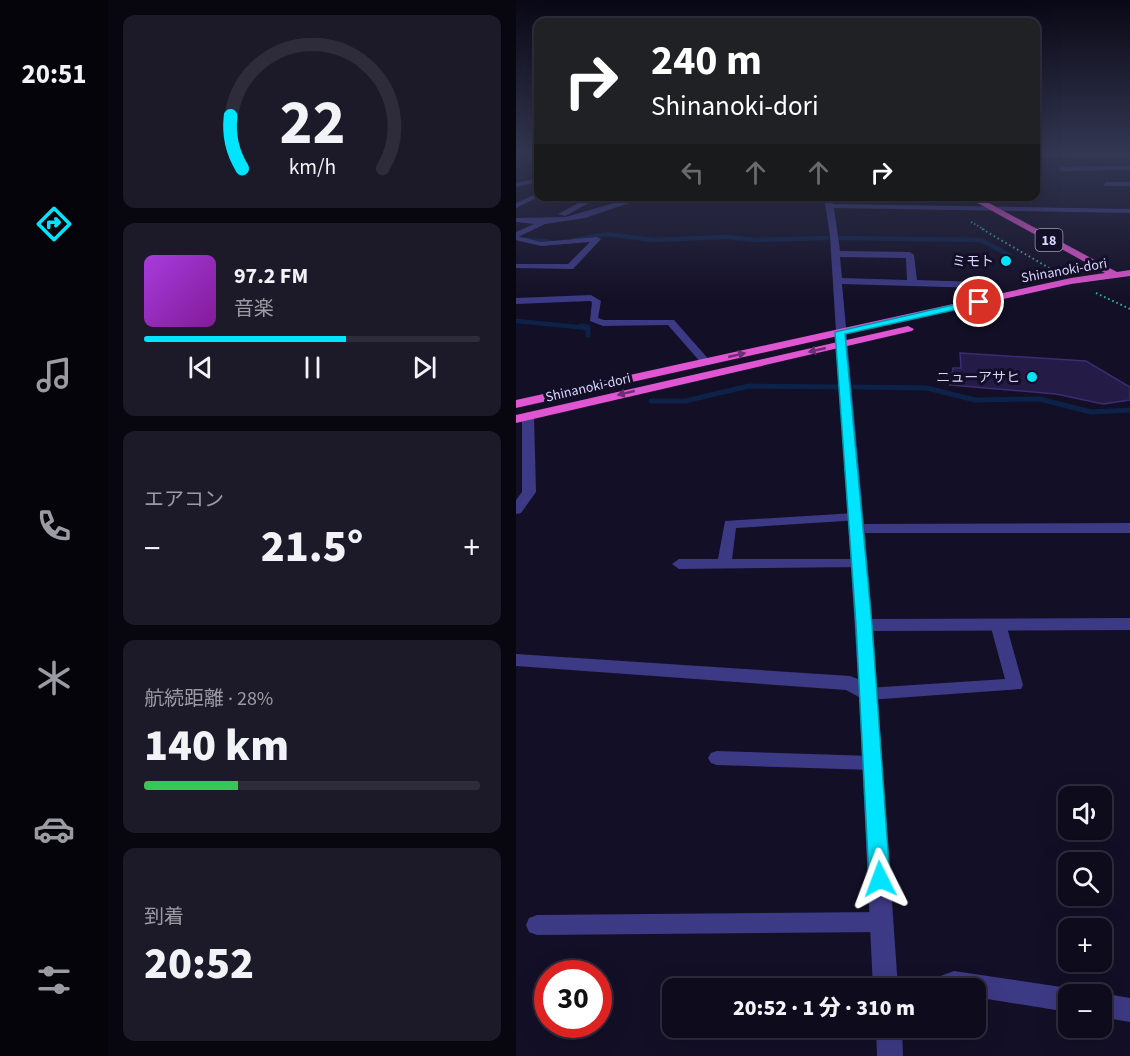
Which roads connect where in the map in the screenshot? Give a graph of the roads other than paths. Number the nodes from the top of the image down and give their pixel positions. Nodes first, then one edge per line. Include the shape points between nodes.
1 (588, 201) edge
2 (630, 201) edge
3 (829, 201) edge
4 (834, 201) edge
5 (978, 201) edge
6 (988, 207) junction
7 (1130, 211) edge
8 (516, 220) edge
9 (540, 224) junction
10 (516, 236) edge
11 (835, 254) junction
12 (516, 266) edge
13 (1124, 274) edge
14 (837, 281) junction
15 (912, 281) junction
16 (1130, 281) edge
17 (981, 285) dead end
18 (516, 301) edge
19 (840, 338) junction
20 (706, 362) junction
21 (516, 404) edge
22 (522, 417) edge
23 (516, 510) edge
24 (856, 523) junction
25 (1130, 528) edge
26 (679, 564) dead end
27 (724, 564) junction
28 (859, 564) junction
29 (998, 624) junction
30 (1130, 624) edge
31 (864, 625) junction
32 (516, 660) edge
33 (868, 694) junction
34 (717, 758) dead end
35 (873, 763) junction
36 (882, 922) junction
37 (537, 925) dead end
38 (885, 978) edge
39 (986, 987) edge
40 (1058, 998) edge
41 (1112, 1007) edge
42 (1130, 1010) edge
43 (889, 1038) edge
44 (890, 1056) edge

1 - 9 street
2 - 9 street via 559,223
3 - 11 street
4 - 6 street
5 - 6 highway, 18
6 - 7 street
6 - 13 highway, 18
8 - 9 street
9 - 10 street
10 - 12 lane via 541,244 597,238 570,267
11 - 14 street
11 - 15 street via 910,255
13 - 16 highway, 18
13 - 19 highway, Shinanoki-dori via 1083,289
14 - 15 street
14 - 19 street
15 - 17 street
18 - 20 lane via 591,298 597,301 593,319 603,323 672,322
20 -> 19 highway, Shinanoki-dori
19 -> 22 highway, Shinanoki-dori
19 - 24 street
20 - 21 highway, Shinanoki-dori
22 - 23 street via 529,492
24 - 25 street
24 - 27 lane via 730,524
24 - 28 street
26 - 27 lane
27 - 28 lane
28 - 31 street
29 - 30 street
29 - 31 street
29 - 33 lane via 1015,685
31 - 33 street
32 - 33 street via 850,683
33 - 35 street
34 - 35 lane
35 - 36 street
36 - 37 lane
36 - 38 street
39 - 40 lane
41 - 42 lane
43 - 44 street

